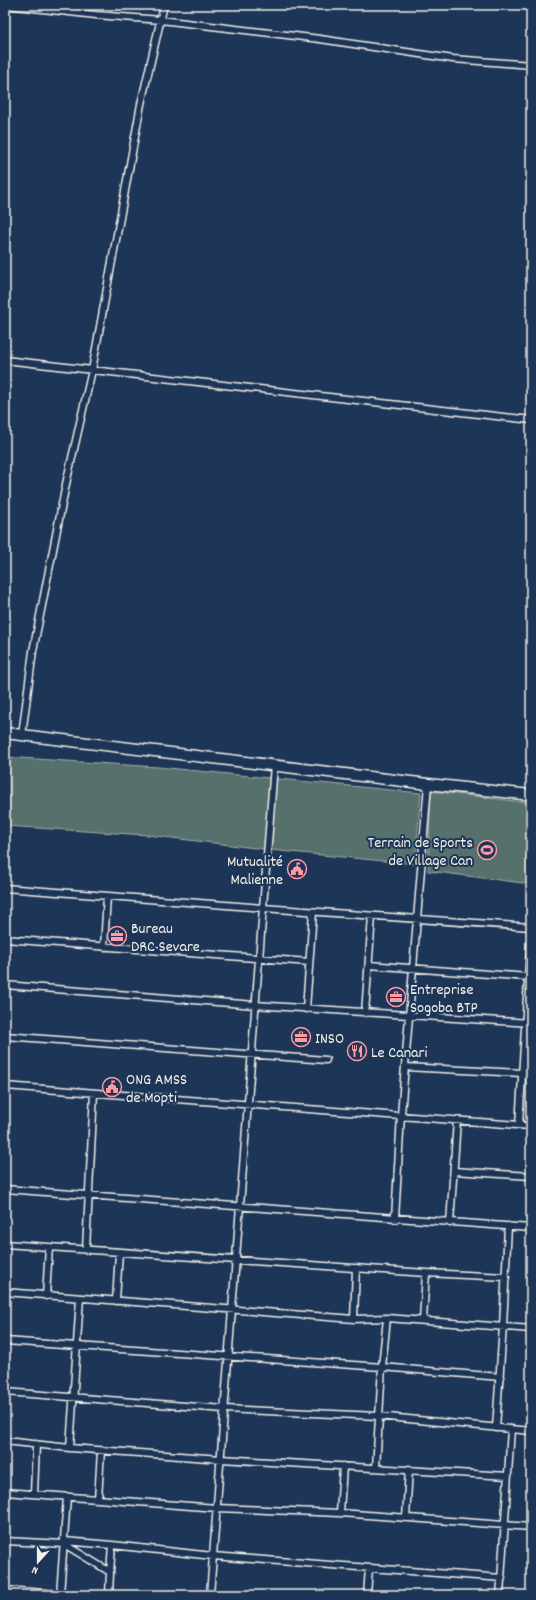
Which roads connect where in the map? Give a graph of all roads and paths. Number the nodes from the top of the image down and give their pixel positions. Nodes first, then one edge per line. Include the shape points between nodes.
1 (6, 5) edge
2 (164, 5) edge
3 (161, 20) junction
4 (531, 65) edge
5 (5, 360) edge
6 (92, 370) junction
7 (531, 420) edge
8 (5, 733) edge
9 (22, 734) junction
10 (274, 765) junction
11 (428, 784) junction
12 (531, 795) edge
13 (5, 888) edge
14 (108, 896) junction
15 (263, 908) junction
16 (312, 912) junction
17 (372, 916) junction
18 (418, 919) junction
19 (531, 927) edge
20 (531, 932) edge
21 (5, 939) edge
22 (104, 947) junction
23 (259, 958) junction
24 (309, 962) junction
25 (369, 965) junction
26 (414, 968) junction
27 (528, 977) junction
28 (5, 986) edge
29 (255, 1005) junction
30 (306, 1008) junction
31 (365, 1013) junction
32 (410, 1016) junction
33 (528, 1023) edge
34 (5, 1036) edge
35 (251, 1054) junction
36 (326, 1060) dead end
37 (405, 1067) junction
38 (522, 1073) junction
39 (5, 1086) edge
40 (94, 1093) junction
41 (248, 1104) junction
42 (401, 1115) junction
43 (457, 1120) junction
44 (519, 1125) junction
45 (531, 1126) edge
46 (454, 1171) junction
47 (531, 1176) edge
48 (5, 1189) edge
49 (89, 1195) junction
50 (240, 1207) junction
51 (395, 1219) junction
52 (450, 1223) junction
53 (508, 1226) junction
54 (531, 1228) edge
55 (5, 1244) edge
56 (49, 1247) junction
57 (86, 1249) junction
58 (119, 1252) junction
59 (236, 1259) junction
60 (356, 1268) junction
61 (426, 1273) junction
62 (506, 1277) junction
63 (5, 1292) edge
64 (46, 1296) junction
65 (80, 1298) junction
66 (116, 1301) junction
67 (232, 1310) junction
68 (387, 1318) junction
69 (354, 1319) junction
70 (423, 1320) junction
71 (504, 1326) junction
72 (531, 1329) edge
73 (5, 1340) edge
74 (77, 1346) junction
75 (228, 1357) junction
76 (382, 1367) junction
77 (500, 1378) junction
78 (5, 1392) edge
79 (73, 1397) junction
80 (224, 1408) junction
81 (378, 1416) junction
82 (496, 1428) junction
83 (511, 1429) junction
84 (531, 1430) edge
85 (5, 1441) edge
86 (36, 1444) junction
87 (70, 1448) junction
88 (101, 1451) junction
89 (220, 1459) junction
90 (343, 1466) junction
91 (376, 1468) junction
92 (409, 1469) junction
93 (508, 1476) junction
94 (5, 1492) edge
95 (34, 1494) junction
96 (67, 1497) junction
97 (98, 1499) junction
98 (217, 1508) junction
99 (340, 1513) junction
100 (406, 1518) junction
101 (505, 1526) junction
102 (531, 1527) edge
103 (5, 1540) edge
104 (64, 1543) junction
105 (112, 1545) junction
106 (213, 1556) junction
107 (369, 1568) junction
108 (110, 1572) junction
109 (502, 1578) junction
110 (5, 1590) edge
111 (60, 1595) edge
112 (70, 1595) edge
113 (109, 1595) edge
114 (210, 1595) edge
115 (367, 1595) edge
116 (500, 1595) edge

1 - 3 street
2 - 3 street
3 - 4 street via 320,39 453,59
3 - 6 street via 141,104
5 - 6 street
6 - 7 street
6 - 9 street via 69,469 33,651
8 - 9 main road
9 - 10 main road
10 - 11 main road
10 - 15 street
11 - 12 main road
11 - 18 street
13 - 14 street
14 - 15 street
14 - 22 street
15 - 16 street
15 - 23 street
16 - 17 street
16 - 24 street
17 - 18 street
17 - 25 street
18 - 19 street
18 - 26 street
20 - 27 street
21 - 22 street
22 - 23 street
23 - 24 street
23 - 29 street
24 - 30 street
25 - 26 street
25 - 31 street
26 - 27 street
26 - 32 street
27 - 33 street
28 - 29 street
29 - 30 street
29 - 35 street
30 - 31 street
31 - 32 street
32 - 33 street
32 - 37 street
33 - 38 street
34 - 35 street
35 - 36 street
35 - 41 street
37 - 38 street
37 - 42 street
38 - 44 street
39 - 40 street
40 - 41 street
40 - 49 street
41 - 42 street
41 - 50 street
42 - 43 street
42 - 51 street
43 - 44 street
43 - 46 street
44 - 45 street
46 - 47 street
46 - 52 street
48 - 49 street
49 - 50 street
49 - 57 street
50 - 51 street
50 - 59 street
51 - 52 street
52 - 53 street
53 - 54 street
53 - 62 street
55 - 56 street
56 - 57 street
56 - 64 street
57 - 58 street
58 - 59 street
58 - 66 street
59 - 60 street
59 - 67 street
60 - 61 street
60 - 69 street
61 - 62 street
61 - 70 street
62 - 71 street
63 - 64 street
64 - 65 street
65 - 66 street
65 - 74 street
66 - 67 street
67 - 69 street
67 - 75 street
68 - 69 street
68 - 70 street
68 - 76 street
70 - 71 street
71 - 72 street
71 - 77 street
73 - 74 street
74 - 75 street
74 - 79 street
75 - 76 street
75 - 80 street
76 - 77 street
76 - 81 street
77 - 82 street
78 - 79 street
79 - 80 street
79 - 87 street
80 - 81 street
80 - 89 street
81 - 82 street
81 - 91 street
82 - 83 street
83 - 84 street
83 - 93 street
85 - 86 street
86 - 87 street
86 - 95 street
87 - 88 street
88 - 89 street
88 - 97 street
89 - 90 street
89 - 98 street
90 - 91 street
90 - 99 street
91 - 92 street
92 - 93 street
92 - 100 street
93 - 101 street
94 - 95 street
95 - 96 street
96 - 97 street
96 - 104 street
97 - 98 street
98 - 99 street
98 - 106 street
99 - 100 street
100 - 101 street
101 - 102 street
101 - 109 street
103 - 104 street
104 - 105 street
104 - 108 street
104 - 111 street
105 - 106 street
105 - 108 street
106 - 107 street
106 - 114 street
107 - 109 street
107 - 115 street
108 - 113 street
109 - 116 street
110 - 111 street
111 - 112 street

